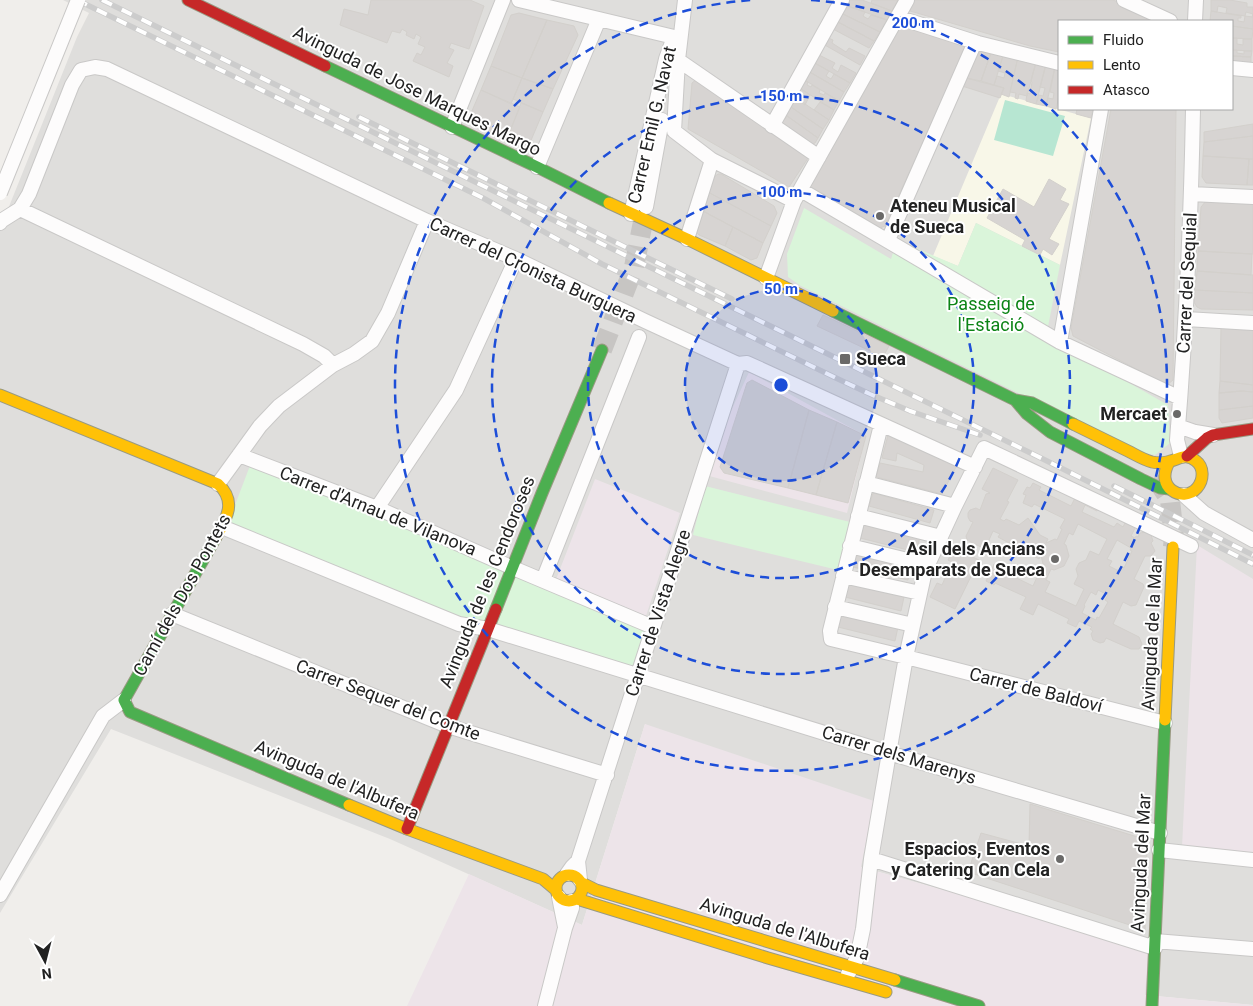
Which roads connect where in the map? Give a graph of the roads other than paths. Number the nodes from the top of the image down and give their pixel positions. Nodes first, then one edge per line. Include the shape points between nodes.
1 (78, 0) edge
2 (504, 0) edge
3 (518, 0) edge
4 (678, 0) edge
5 (685, 0) edge
6 (842, 0) edge
7 (907, 0) edge
8 (1124, 0) edge
9 (1196, 0) edge
10 (192, 1) edge
11 (897, 17) junction
12 (599, 19) junction
13 (1168, 20) edge
14 (1195, 20) edge
15 (674, 37) junction
16 (975, 42) junction
17 (678, 60) junction
18 (1058, 63) edge
19 (1233, 68) edge
20 (1253, 70) edge
21 (1101, 110) edge
22 (1193, 110) edge
23 (772, 126) junction
24 (452, 127) junction
25 (819, 157) junction
26 (712, 160) junction
27 (537, 168) junction
28 (0, 193) edge
29 (1191, 194) junction
30 (798, 196) junction
31 (1253, 197) edge
32 (646, 207) tunnel mouth
33 (20, 209) junction
34 (631, 214) junction
35 (427, 221) junction
36 (0, 223) edge
37 (687, 239) junction
38 (888, 240) junction
39 (516, 260) junction
40 (766, 278) junction
41 (1186, 319) junction
42 (1253, 323) edge
43 (639, 336) dead end
44 (1060, 342) junction
45 (602, 350) tunnel mouth
46 (738, 364) junction
47 (333, 365) junction
48 (0, 395) edge
49 (1180, 398) junction
50 (1015, 400) junction
51 (1027, 414) junction
52 (881, 425) junction
53 (1178, 426) junction
54 (1253, 429) edge
55 (1212, 435) junction
56 (239, 455) junction
57 (1179, 458) junction
58 (1132, 464) dead end
59 (974, 467) junction
60 (866, 483) junction
61 (218, 484) junction
62 (1170, 489) junction
63 (1184, 494) junction
64 (955, 506) junction
65 (378, 508) junction
66 (858, 516) junction
67 (222, 527) junction
68 (941, 537) junction
69 (1253, 540) edge
70 (850, 546) junction
71 (1191, 546) dead end
72 (1173, 547) tunnel mouth
73 (928, 565) junction
74 (513, 568) junction
75 (843, 576) junction
76 (543, 580) junction
77 (920, 593) junction
78 (835, 607) junction
79 (172, 614) junction
80 (913, 626) junction
81 (653, 627) junction
82 (488, 630) junction
83 (906, 657) junction
84 (638, 675) junction
85 (124, 700) junction
86 (1166, 723) junction
87 (448, 726) junction
88 (889, 753) junction
89 (607, 775) junction
90 (407, 829) junction
91 (1160, 833) junction
92 (1159, 850) junction
93 (872, 859) junction
94 (1253, 860) edge
95 (578, 861) junction
96 (565, 875) junction
97 (543, 880) junction
98 (581, 882) junction
99 (0, 896) edge
100 (566, 897) junction
101 (1155, 944) junction
102 (1253, 949) edge
103 (851, 966) junction
104 (846, 980) junction
105 (895, 994) dead end
106 (545, 1006) edge
107 (979, 1006) edge
108 (1152, 1006) edge

1 - 28 street, bridge
2 - 24 street
3 - 12 street
4 - 15 street
5 - 17 street
6 - 23 street
7 - 11 street
8 - 13 street
9 - 14 street
10 - 24 street, Avinguda de Jose Marques Margo
11 - 16 street
11 - 25 street
12 - 15 street
12 - 27 street
15 - 32 street
15 - 34 street, Carrer Emil G. Navat via 666,59
16 - 18 street
16 - 38 street
17 - 23 street
17 - 26 street via 674,131
19 - 20 street
21 - 44 street
22 - 29 street, Carrer del Sequial
23 - 25 street
24 - 27 street, Avinguda de Jose Marques Margo
25 - 30 street
26 - 30 street
26 - 37 street
27 - 34 street, Avinguda de Jose Marques Margo
29 - 31 street
29 - 41 street, Carrer del Sequial
30 - 38 street
30 - 40 street
33 - 35 street, Carrer del Cronista Burguera via 72,85 81,70 95,67 107,69
33 - 36 street
33 - 47 street via 303,344
34 - 37 street, Avinguda de Jose Marques Margo
35 - 39 street, Carrer del Cronista Burguera
35 - 47 street, Camí dels Dos Pontets via 372,341
37 - 40 street, Avinguda de Jose Marques Margo
38 - 44 street
39 - 46 street, Carrer del Cronista Burguera
39 - 65 street via 456,390
40 - 50 street, Avinguda de Jose Marques Margo
41 - 42 street
41 - 49 street, Carrer del Sequial
43 - 76 street
44 - 49 street
45 - 74 street, Avinguda de les Cendoroses
46 - 52 street, Carrer del Cronista Burguera via 747,363
46 - 81 street, Carrer de Vista Alegre
47 - 56 street, Camí dels Dos Pontets via 278,406
48 - 61 street
49 - 53 street, Carrer del Sequial
50 - 51 street
50 - 57 street via 1032,403 1148,461 1158,463
51 - 58 street via 1049,421
51 - 62 street via 1050,432 1141,479
52 - 59 street, Carrer del Cronista Burguera
52 - 60 street
53 - 55 street
53 - 57 street, Carrer del Sequial
54 - 55 street
55 - 57 street
56 - 61 street, Camí dels Dos Pontets
56 - 65 street, Carrer d'Arnau de Vilanova
57 - 62 street via 1167,465 1164,475
57 - 63 street via 1196,460 1202,472 1196,490
59 - 64 street
59 - 71 street via 984,448
60 - 64 street
60 - 66 street
61 - 67 street, Camí dels Dos Pontets via 225,490 230,506
62 - 63 street
63 - 69 street via 1204,513
64 - 68 street
65 - 74 street, Carrer d'Arnau de Vilanova
66 - 68 street
66 - 70 street
67 - 79 street, Camí dels Dos Pontets
67 - 82 street, Carrer dels Marenys via 459,624
68 - 73 street
70 - 73 street
70 - 75 street
72 - 86 street, Avinguda de la Mar
73 - 77 street
74 - 76 street, Carrer d'Arnau de Vilanova
74 - 82 street, Avinguda de les Cendoroses
75 - 77 street
75 - 78 street
76 - 81 street, Carrer d'Arnau de Vilanova
77 - 80 street
78 - 80 street
78 - 83 street, Carrer de Baldoví via 830,639
79 - 85 street, Camí dels Dos Pontets
79 - 87 street, Carrer Sequer del Comte
80 - 83 street
81 - 84 street, Carrer de Vista Alegre
82 - 84 street, Carrer dels Marenys
82 - 87 street, Avinguda de les Cendoroses
83 - 86 street, Carrer de Baldoví
83 - 88 street
84 - 88 street, Carrer dels Marenys
84 - 89 street, Carrer de Vista Alegre
85 - 90 street, Avinguda de l'Albufera via 130,712
85 - 99 street, Camí dels Dos Pontets via 103,716
86 - 91 street, Avinguda del Mar
87 - 89 street, Carrer Sequer del Comte
87 - 90 street, Avinguda de les Cendoroses
88 - 91 street, Carrer dels Marenys
88 - 93 street
89 - 95 street, Carrer de Vista Alegre
90 - 97 street, Avinguda de l'Albufera
91 - 92 street, Avinguda del Mar
92 - 94 street
92 - 101 street, Avinguda del Mar
93 - 101 street
93 - 103 street via 863,929 857,958
95 - 96 street, Carrer de Vista Alegre
95 - 98 street, Carrer de Vista Alegre
96 - 97 street
96 - 98 street via 574,875
96 - 100 street via 557,882
97 - 100 street, Avinguda de l'Albufera
98 - 100 street via 582,892
98 - 103 street, Avinguda de l'Albufera via 596,890
100 - 104 street, Avinguda de l'Albufera
100 - 106 street via 565,928
101 - 102 street
101 - 108 street, Avinguda del Mar
103 - 104 street
103 - 107 street, Avinguda de l'Albufera
104 - 105 street, Avinguda de l'Albufera

